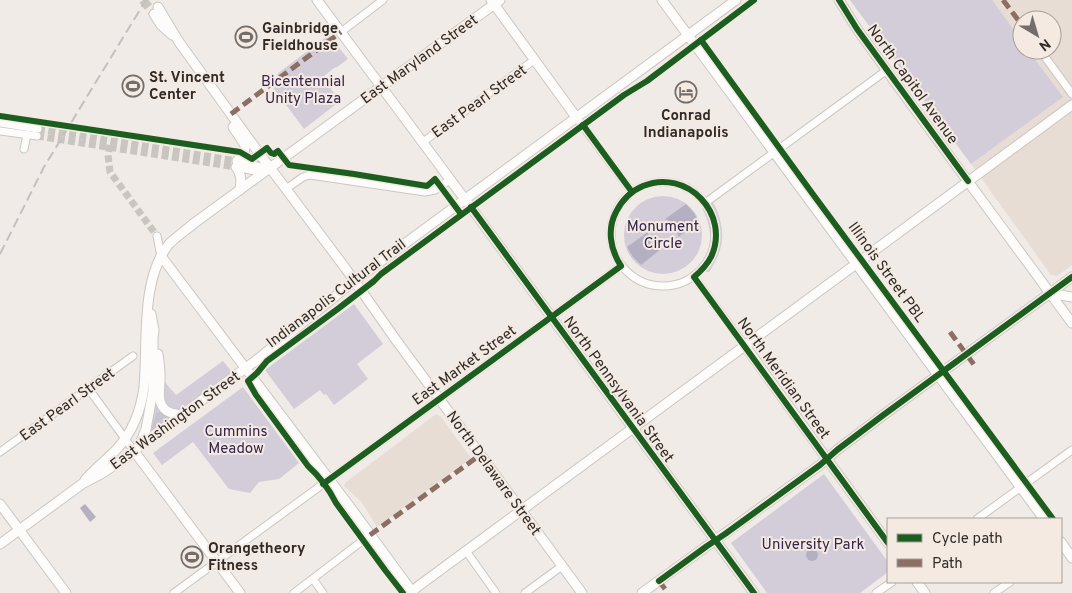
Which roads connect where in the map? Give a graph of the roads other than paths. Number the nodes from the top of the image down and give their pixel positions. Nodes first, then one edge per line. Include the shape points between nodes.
1 (318, 0) edge
2 (383, 0) edge
3 (662, 0) edge
4 (736, 0) edge
5 (839, 0) edge
6 (495, 1) edge
7 (156, 11) tunnel mouth
8 (341, 32) junction
9 (688, 35) junction
10 (534, 60) junction
11 (1047, 60) edge
12 (887, 70) junction
13 (382, 86) junction
14 (216, 93) junction
15 (1072, 94) edge
16 (1072, 106) edge
17 (576, 117) junction
18 (0, 123) edge
19 (0, 131) edge
20 (27, 135) junction
21 (423, 142) junction
22 (24, 149) dead end
23 (774, 153) junction
24 (236, 164) junction
25 (270, 169) junction
26 (450, 179) junction
27 (968, 182) junction
28 (286, 189) junction
29 (240, 190) junction
30 (632, 192) junction
31 (465, 199) junction
32 (706, 203) junction
33 (157, 236) tunnel mouth
34 (161, 256) junction
35 (856, 264) junction
36 (621, 266) junction
37 (694, 277) junction
38 (1072, 277) edge
39 (354, 281) junction
40 (1050, 293) junction
41 (149, 297) junction
42 (1072, 297) edge
43 (551, 317) junction
44 (1072, 323) edge
45 (154, 330) junction
46 (745, 346) junction
47 (133, 356) dead end
48 (246, 368) junction
49 (938, 376) junction
50 (88, 388) junction
51 (439, 399) junction
52 (182, 414) junction
53 (633, 428) junction
54 (125, 439) junction
55 (1072, 450) edge
56 (134, 451) junction
57 (0, 452) edge
58 (827, 458) junction
59 (329, 480) junction
60 (82, 484) junction
61 (1021, 487) junction
62 (0, 504) edge
63 (521, 510) junction
64 (978, 518) edge
65 (1043, 518) edge
66 (19, 530) junction
67 (370, 535) junction
68 (716, 541) junction
69 (887, 542) edge
70 (0, 544) edge
71 (1062, 544) edge
72 (466, 551) junction
73 (1072, 558) edge
74 (217, 562) junction
75 (562, 566) junction
76 (313, 579) junction
77 (891, 583) edge
78 (1009, 583) edge
79 (411, 592) edge
80 (66, 593) edge
81 (174, 593) edge
82 (240, 593) edge
83 (294, 593) edge
84 (323, 593) edge
85 (496, 593) edge
86 (525, 593) edge
87 (582, 593) edge
88 (642, 593) edge
89 (754, 593) edge
90 (876, 593) edge
91 (994, 593) edge

1 - 8 main road, North Pennsylvania Street
2 - 8 street
3 - 9 main road
4 - 9 main road, East Washington Street
5 - 12 main road, North Capitol Avenue
6 - 10 main road
6 - 13 main road, East Maryland Street
7 - 14 main road via 161,25 179,42
8 - 13 main road, North Pennsylvania Street
9 - 17 main road, East Washington Street
9 - 23 main road
10 - 17 main road
10 - 21 street, East Pearl Street
11 - 15 street
12 - 23 street
12 - 27 main road, North Capitol Avenue
13 - 21 main road, North Pennsylvania Street
13 - 25 main road, East Maryland Street
14 - 24 main road via 246,148
14 - 25 main road, North Delaware Street
16 - 27 main road
17 - 30 street
17 - 31 main road, East Washington Street
18 - 20 street via 37,132
19 - 20 street
20 - 22 street
21 - 26 main road, North Pennsylvania Street
23 - 32 street
23 - 35 main road
24 - 25 street via 255,171
24 - 29 main road via 241,175
25 - 28 main road, North Delaware Street
25 - 29 main road, East Maryland Street
26 - 28 street via 436,190 425,192 310,175
26 - 31 main road, North Pennsylvania Street
27 - 35 main road
27 - 40 main road, North Capitol Avenue
28 - 39 main road, North Delaware Street
29 - 34 main road, East Maryland Street via 176,238
30 - 32 street via 650,184 671,183 690,189
30 - 36 street via 619,206 611,226 612,247
31 - 39 main road, East Washington Street
31 - 43 main road, North Pennsylvania Street
32 - 37 street via 714,220 716,238 707,264
33 - 34 street
34 - 41 main road, East Maryland Street
34 - 48 main road
35 - 46 main road
35 - 49 main road
36 - 37 street via 644,284 654,286 675,286
36 - 43 street, East Market Street
37 - 46 street, North Meridian Street
38 - 40 main road
39 - 48 main road, East Washington Street
39 - 51 main road, North Delaware Street
40 - 42 main road
40 - 44 main road, North Capitol Avenue
40 - 49 main road
41 - 45 main road
41 - 54 main road, East Maryland Street via 143,394 136,419
43 - 51 street, East Market Street
43 - 53 main road, North Pennsylvania Street
45 - 52 main road via 160,403 170,413
45 - 56 main road via 153,391 144,436
46 - 53 main road
46 - 58 main road, North Meridian Street
47 - 50 street, East Pearl Street
48 - 52 main road, East Washington Street
48 - 59 main road
49 - 58 main road
49 - 61 main road
50 - 54 street
50 - 57 street, East Pearl Street
51 - 59 street, East Market Street
51 - 63 main road, North Delaware Street
52 - 56 main road, East Washington Street
53 - 63 main road
53 - 68 main road, North Pennsylvania Street
54 - 56 street
54 - 60 main road, East Washington Street
55 - 61 street
56 - 60 main road, East Washington Street
56 - 74 main road
58 - 68 main road
58 - 69 main road, North Meridian Street
59 - 67 main road
59 - 74 street, East Market Street
60 - 66 main road, East Washington Street
61 - 64 street
61 - 65 main road
62 - 66 main road
63 - 72 main road
63 - 75 main road, North Delaware Street
66 - 70 main road, East Washington Street
66 - 80 main road
67 - 76 street
67 - 79 main road
68 - 88 main road
68 - 89 main road, North Pennsylvania Street
71 - 73 main road
72 - 79 main road
72 - 85 street
74 - 81 street, East Market Street
74 - 82 main road
75 - 86 street
75 - 87 main road, North Delaware Street
76 - 83 street
76 - 84 street
77 - 90 street
78 - 91 street

